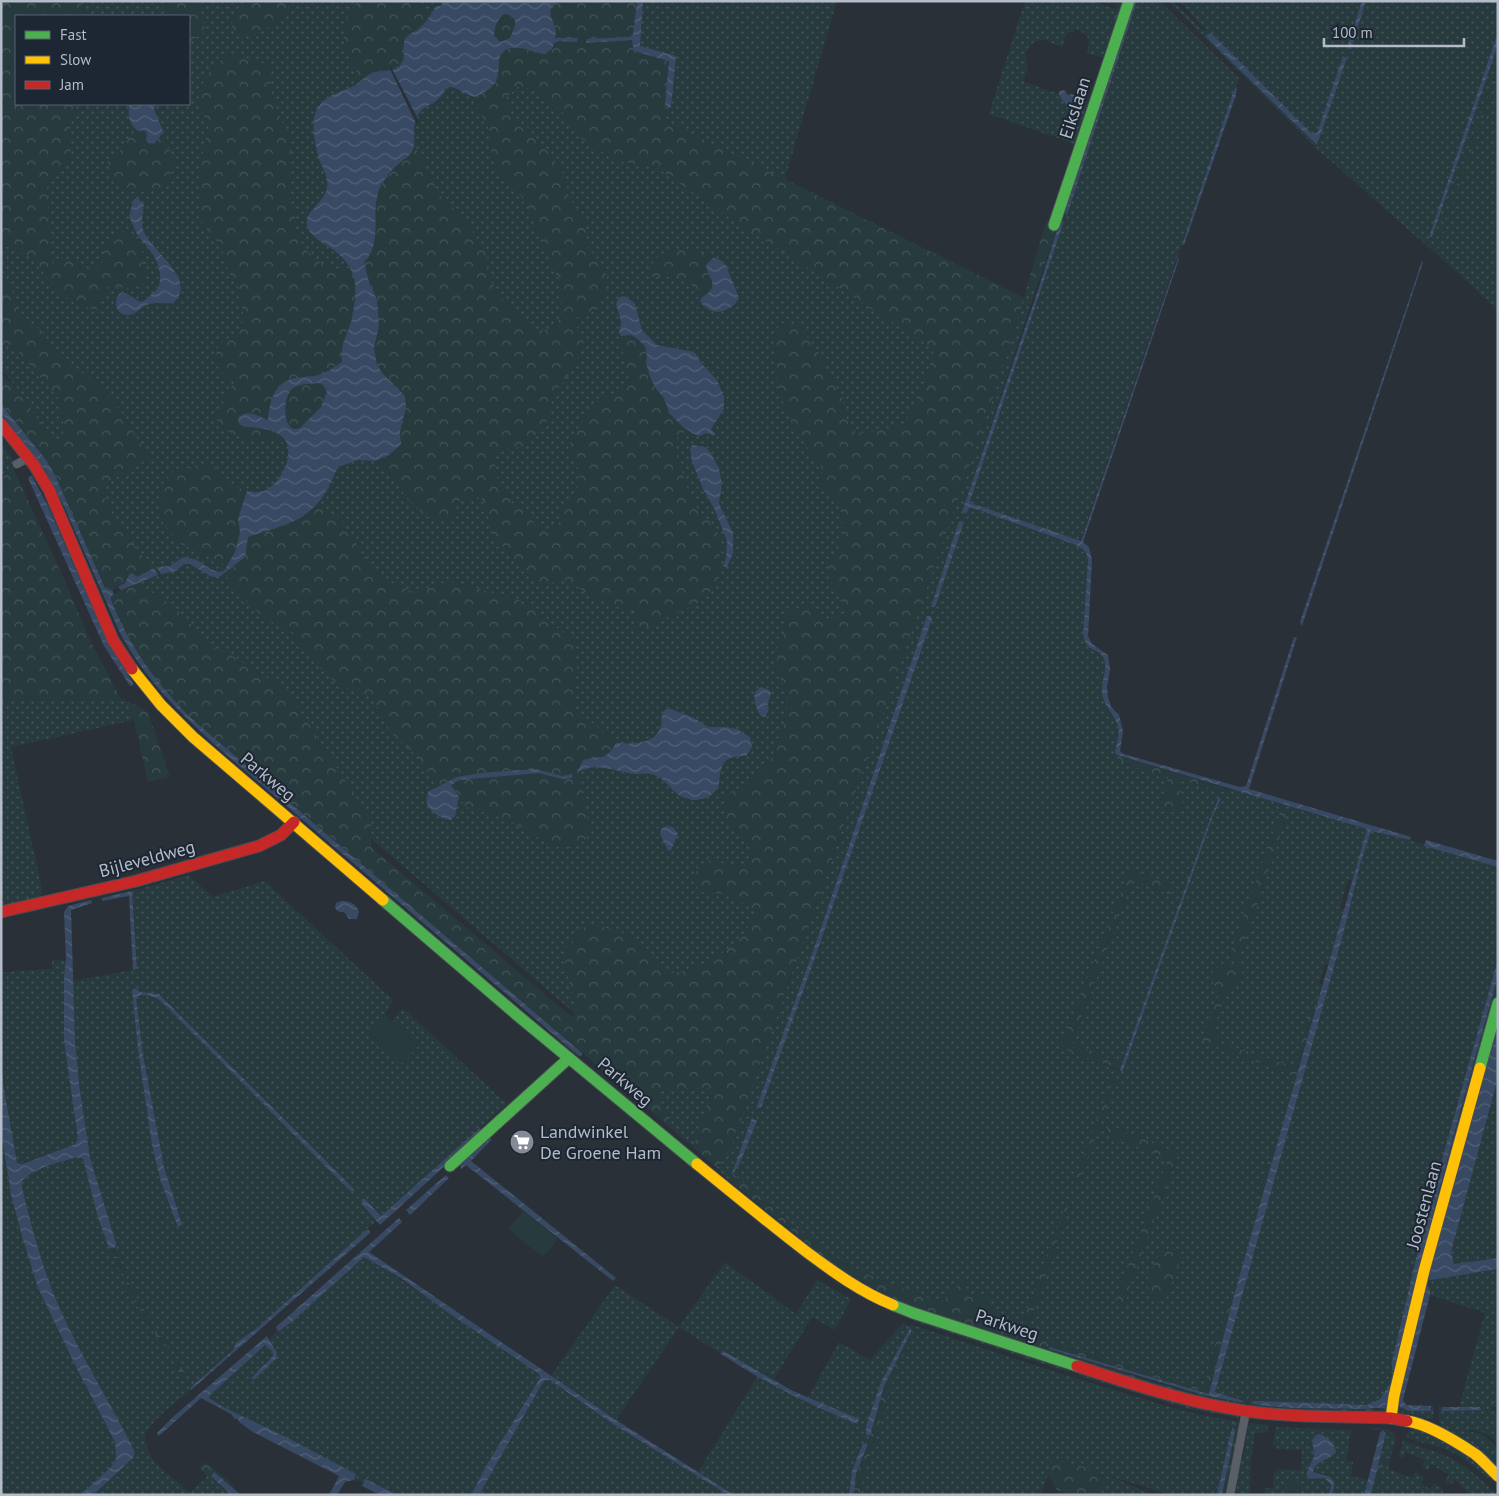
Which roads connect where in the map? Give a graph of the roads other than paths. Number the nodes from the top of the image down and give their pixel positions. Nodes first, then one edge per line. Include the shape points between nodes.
1 (1129, 1) edge
2 (1054, 225) dead end
3 (1, 424) edge
4 (28, 458) junction
5 (18, 464) dead end
6 (294, 822) junction
7 (1, 912) edge
8 (1498, 1003) edge
9 (569, 1058) junction
10 (450, 1166) dead end
11 (1246, 1411) junction
12 (1391, 1418) junction
13 (1498, 1476) edge
14 (1230, 1495) edge

1 - 2 street, Eikslaan
3 - 4 street, Parkweg
4 - 5 street
4 - 6 street, Parkweg via 49,490 114,640 136,675 192,737
6 - 7 street, Bijleveldweg via 282,836 259,846 136,882
6 - 9 street, Parkweg
8 - 12 street, Joostenlaan via 1426,1263
9 - 10 street
9 - 11 street, Parkweg via 783,1234 849,1283 874,1297 913,1313 1118,1379 1188,1400
11 - 12 street, Parkweg
11 - 14 street
12 - 13 street, Parkweg via 1416,1422 1450,1439

